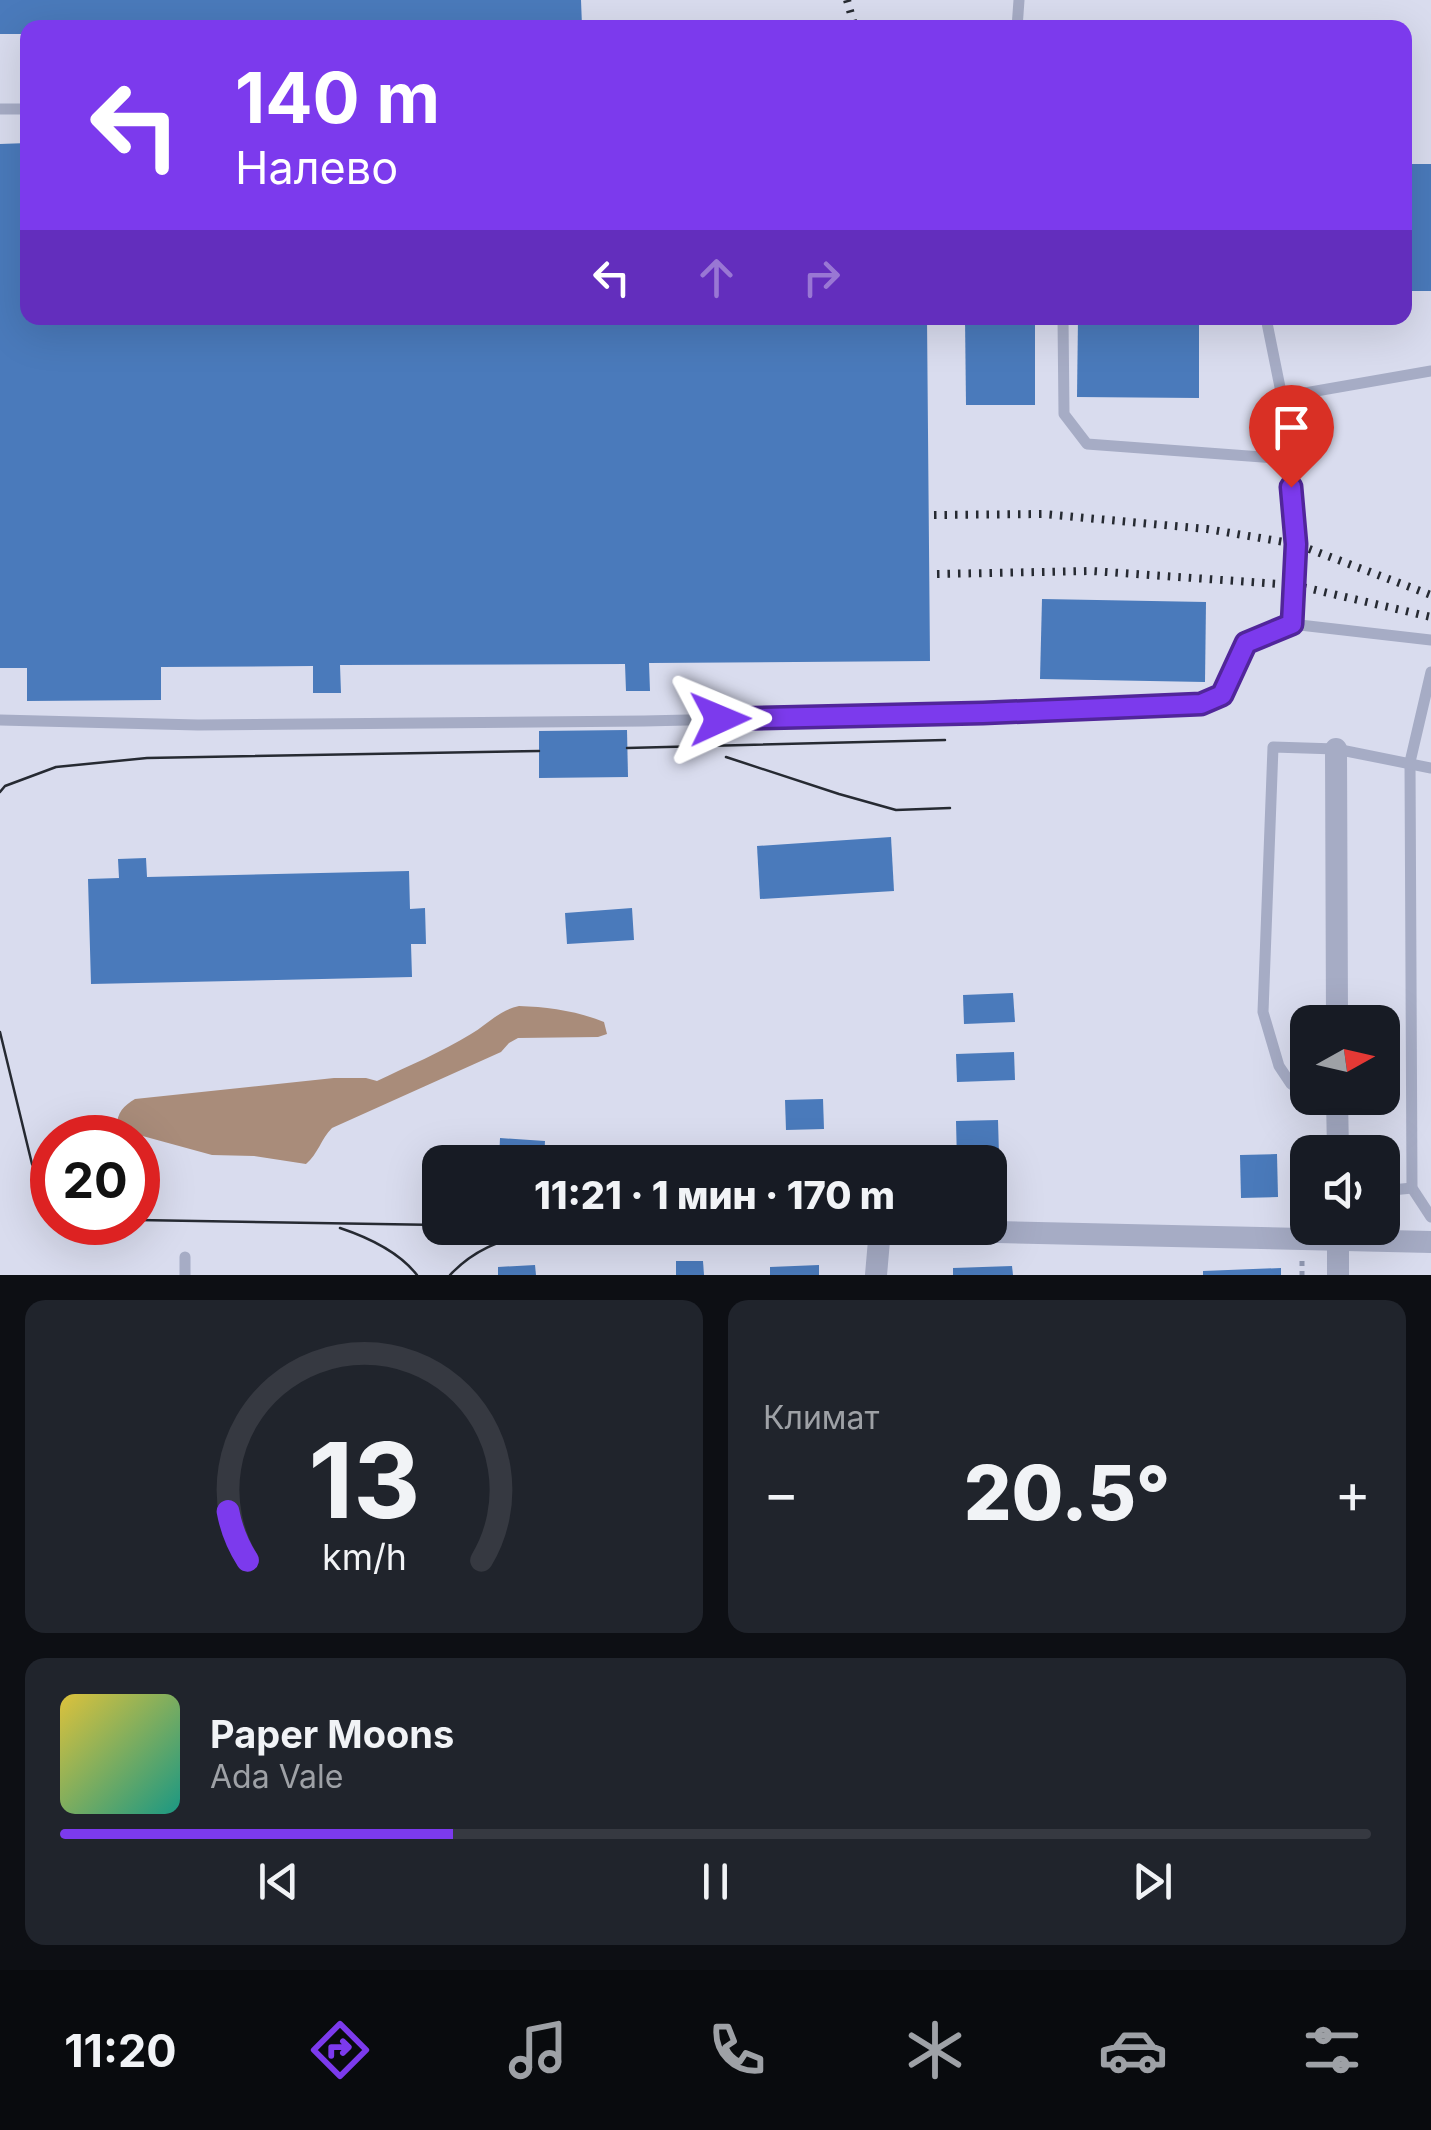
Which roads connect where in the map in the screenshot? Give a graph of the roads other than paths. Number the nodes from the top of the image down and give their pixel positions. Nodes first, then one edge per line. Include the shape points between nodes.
1 (1063, 325) edge
2 (1267, 325) edge
3 (1431, 371) edge
4 (1282, 397) junction
5 (1288, 459) junction
6 (1292, 624) junction
7 (1431, 640) edge
8 (1431, 672) edge
9 (0, 720) edge
10 (1336, 749) junction
11 (1410, 762) junction
12 (1431, 768) edge
13 (1337, 1005) edge
14 (1290, 1084) edge
15 (1412, 1188) junction
16 (1400, 1189) edge
17 (1431, 1217) edge
18 (1007, 1230) edge
19 (1290, 1233) edge
20 (1400, 1239) edge
21 (1431, 1242) edge
22 (879, 1245) edge
23 (1338, 1245) edge
24 (185, 1257) dead end
25 (185, 1275) edge
26 (876, 1275) edge
27 (1338, 1275) edge

1 - 5 lane via 1064,414 1087,444
2 - 4 lane
3 - 4 lane
4 - 5 lane
5 - 6 lane via 1296,544
6 - 7 lane
6 - 9 lane via 1246,643 1222,695 1201,704 644,721 198,726
8 - 11 lane
10 - 11 lane
10 - 13 street
10 - 14 lane via 1273,747 1263,1012
11 - 12 lane
11 - 15 lane
15 - 16 lane
15 - 17 lane
18 - 19 street
20 - 21 street
22 - 26 street
23 - 27 street
24 - 25 lane

